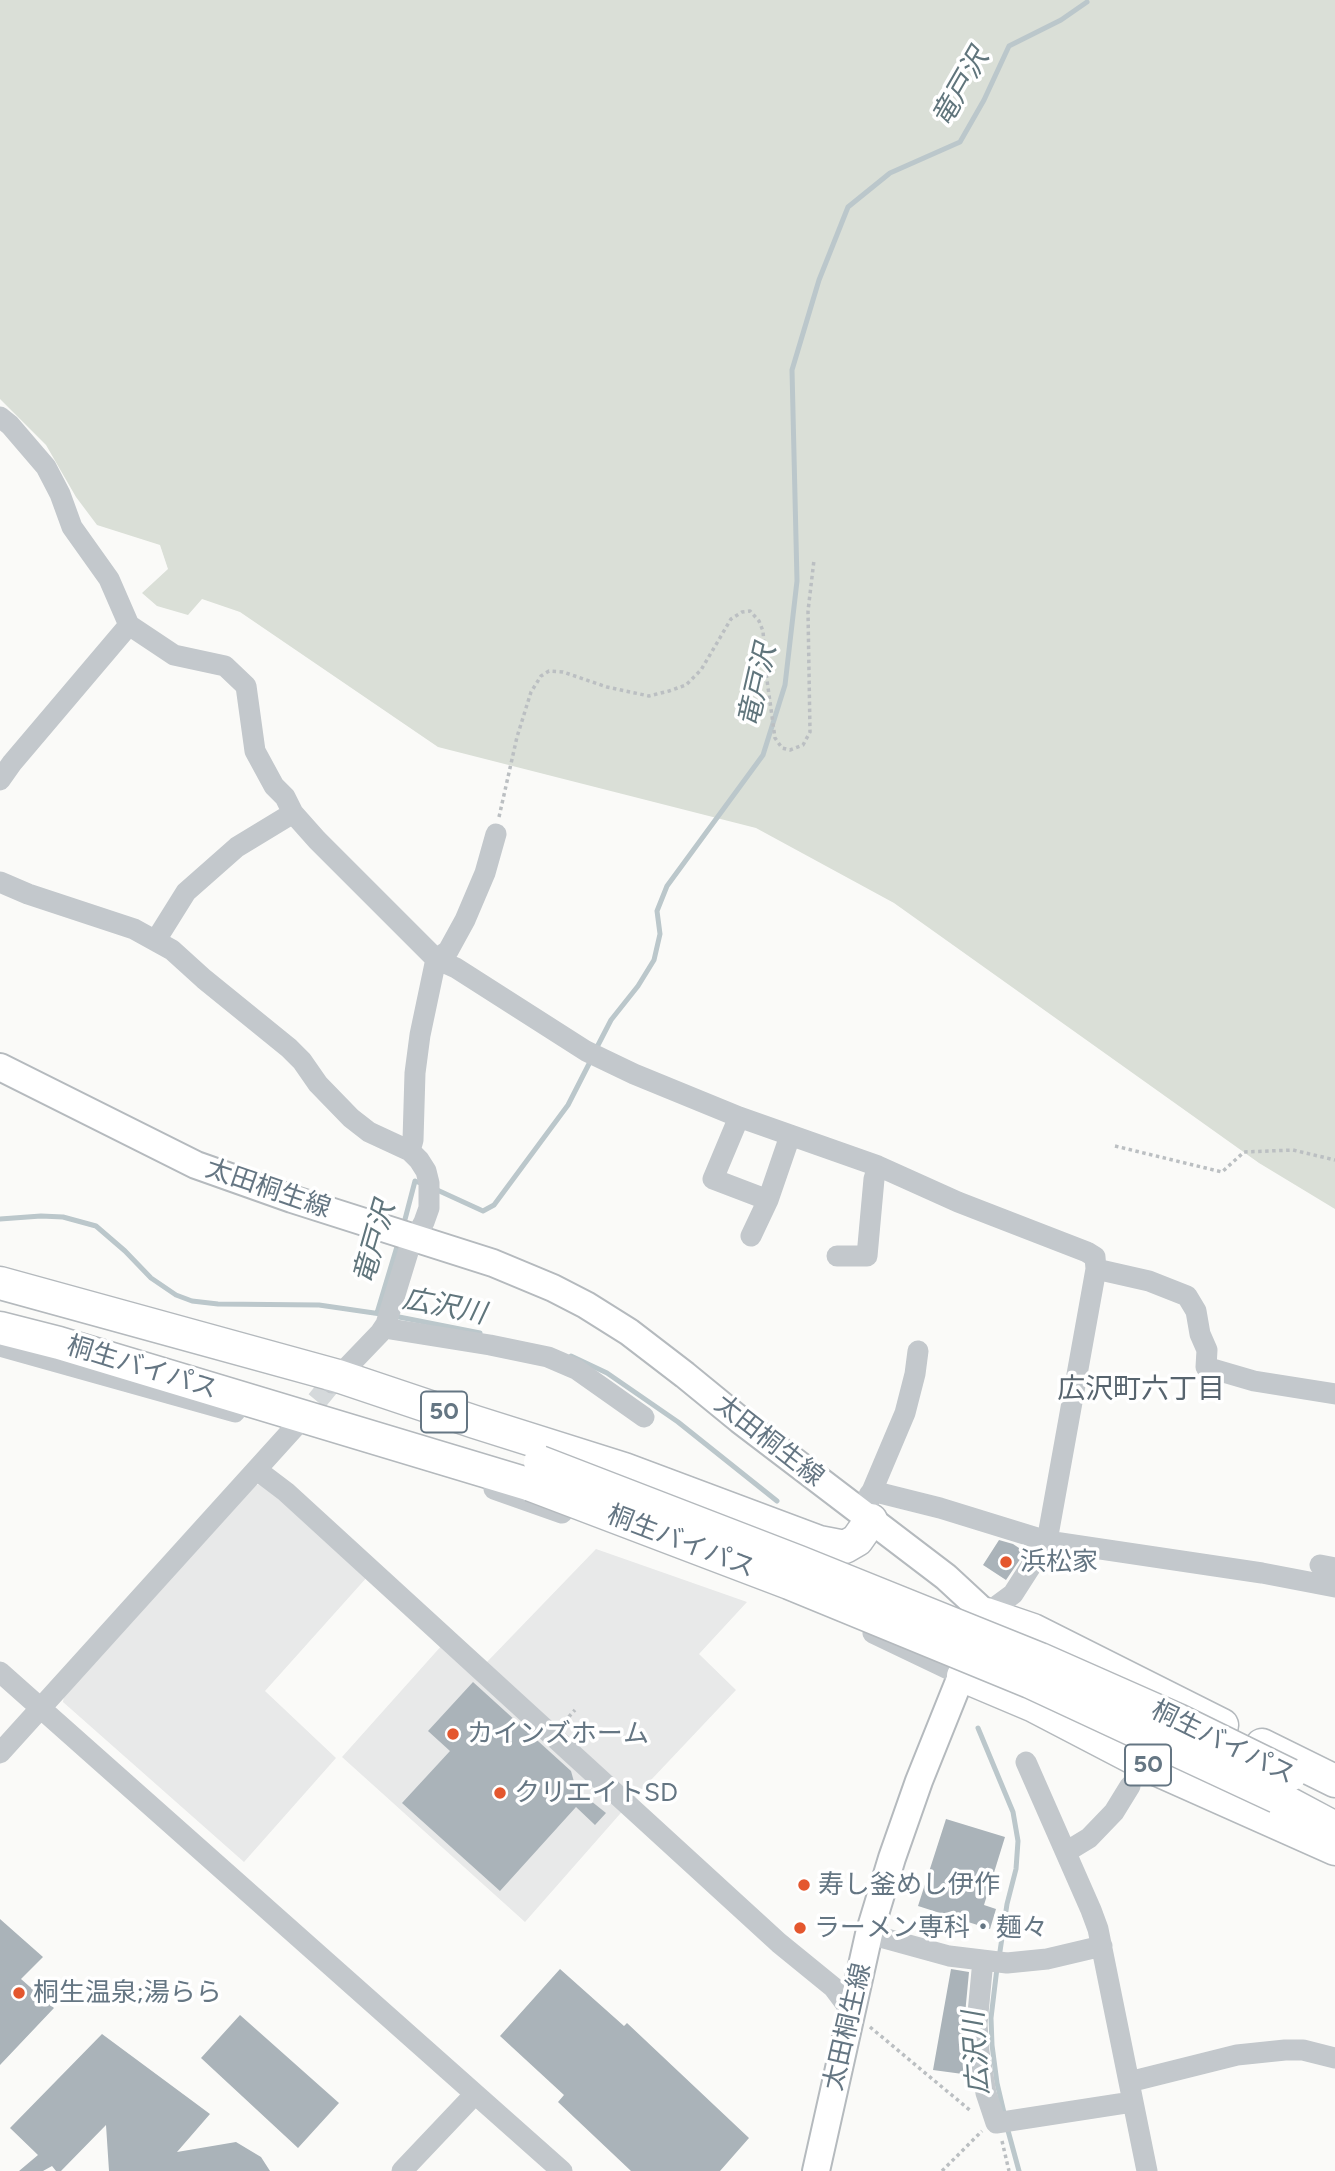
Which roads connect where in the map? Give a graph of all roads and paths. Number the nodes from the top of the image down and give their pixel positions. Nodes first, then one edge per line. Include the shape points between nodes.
1 (0, 417) edge
2 (814, 560) dead end
3 (130, 625) junction
4 (0, 780) edge
5 (293, 813) junction
6 (496, 834) joint
7 (0, 882) edge
8 (156, 940) junction
9 (436, 959) junction
10 (0, 1067) edge
11 (739, 1117) junction
12 (790, 1136) junction
13 (1115, 1146) dead end
14 (410, 1151) junction
15 (1335, 1160) edge
16 (878, 1166) junction
17 (768, 1200) junction
18 (751, 1236) dead end
19 (416, 1238) junction
20 (837, 1256) dead end
21 (1097, 1269) junction
22 (0, 1283) edge
23 (0, 1301) edge
24 (387, 1321) junction
25 (0, 1328) edge
26 (0, 1346) edge
27 (918, 1351) dead end
28 (334, 1381) junction
29 (1335, 1394) edge
30 (644, 1417) dead end
31 (295, 1428) junction
32 (257, 1471) junction
33 (535, 1473) junction
34 (871, 1505) junction
35 (1047, 1541) junction
36 (1335, 1587) edge
37 (986, 1614) junction
38 (0, 1672) edge
39 (962, 1676) junction
40 (41, 1709) junction
41 (0, 1754) edge
42 (1026, 1762) dead end
43 (1335, 1781) edge
44 (1130, 1786) dead end
45 (1284, 1786) junction
46 (1335, 1800) edge
47 (1335, 1828) edge
48 (1335, 1849) edge
49 (1066, 1852) junction
50 (869, 1934) junction
51 (1102, 1946) junction
52 (993, 1961) junction
53 (851, 2011) junction
54 (1335, 2058) edge
55 (1131, 2092) junction
56 (475, 2094) junction
57 (1003, 2123) junction
58 (402, 2171) edge
59 (562, 2171) edge
60 (817, 2171) edge
61 (942, 2171) edge
62 (1009, 2171) edge
63 (1147, 2171) edge

1 - 3 street via 46,467 72,527 110,579
2 - 6 path via 808,611 810,732 803,745 790,750 775,738 763,631 750,611 742,612 732,619 701,670 686,685 669,691 649,696 563,672 541,676 517,737
3 - 4 street
3 - 5 street via 174,654 225,666 246,686 255,751
5 - 8 street via 237,847 186,892
5 - 9 street
6 - 9 street via 465,920 448,951
7 - 8 street
8 - 14 street via 289,1048 351,1118
9 - 11 street via 586,1051
9 - 14 street via 420,1035
10 - 19 main road, 太田桐生線 via 197,1165
11 - 12 street
11 - 17 street via 713,1179
12 - 16 street
12 - 17 street
13 - 15 path via 1222,1172 1244,1152 1293,1150
14 - 19 street via 426,1171 429,1183 429,1208
16 - 20 street via 867,1255
16 - 21 street via 1087,1252 1095,1257
17 - 18 street
19 - 24 street
19 - 34 main road, 太田桐生線 via 494,1263 595,1311
21 - 29 street via 1149,1281 1186,1296 1196,1311 1207,1350 1206,1367 1254,1381
21 - 35 street
22 - 28 highway, 50
23 - 33 highway, 桐生バイパス / 50 via 345,1398
24 - 28 street
24 - 30 street via 548,1357 576,1369
25 - 33 highway, 桐生バイパス / 50
26 - 31 street
27 - 34 street via 905,1413
28 - 34 highway, 50 via 624,1468 819,1542 845,1547 857,1540
31 - 32 street
31 - 39 street via 476,1483 655,1545 845,1620
32 - 40 street
32 - 53 street via 286,1492 779,1943 833,1987
33 - 45 highway, 桐生バイパス / 50, bridge via 799,1562 1040,1659 1178,1720
34 - 35 street via 940,1508
34 - 37 main road, 太田桐生線
35 - 36 street
35 - 37 street via 1013,1594
37 - 39 main road, 太田桐生線
37 - 43 highway via 1033,1630
38 - 40 street
39 - 48 highway, 50
39 - 50 main road, 太田桐生線 via 919,1781
40 - 41 street
40 - 56 street
42 - 49 street
44 - 49 street via 1114,1812 1089,1838
45 - 46 highway, 桐生バイパス / 50
45 - 47 highway, 桐生バイパス / 50
49 - 51 street
50 - 52 street via 949,1956
50 - 53 main road, 太田桐生線
51 - 52 street via 1047,1959
51 - 55 street
52 - 57 street via 977,2025 986,2093
53 - 57 path via 978,2117
53 - 60 main road, 太田桐生線
54 - 55 street via 1303,2050 1237,2055
55 - 57 street
55 - 63 street
56 - 58 street
56 - 59 street
57 - 61 path via 978,2133
57 - 62 path

